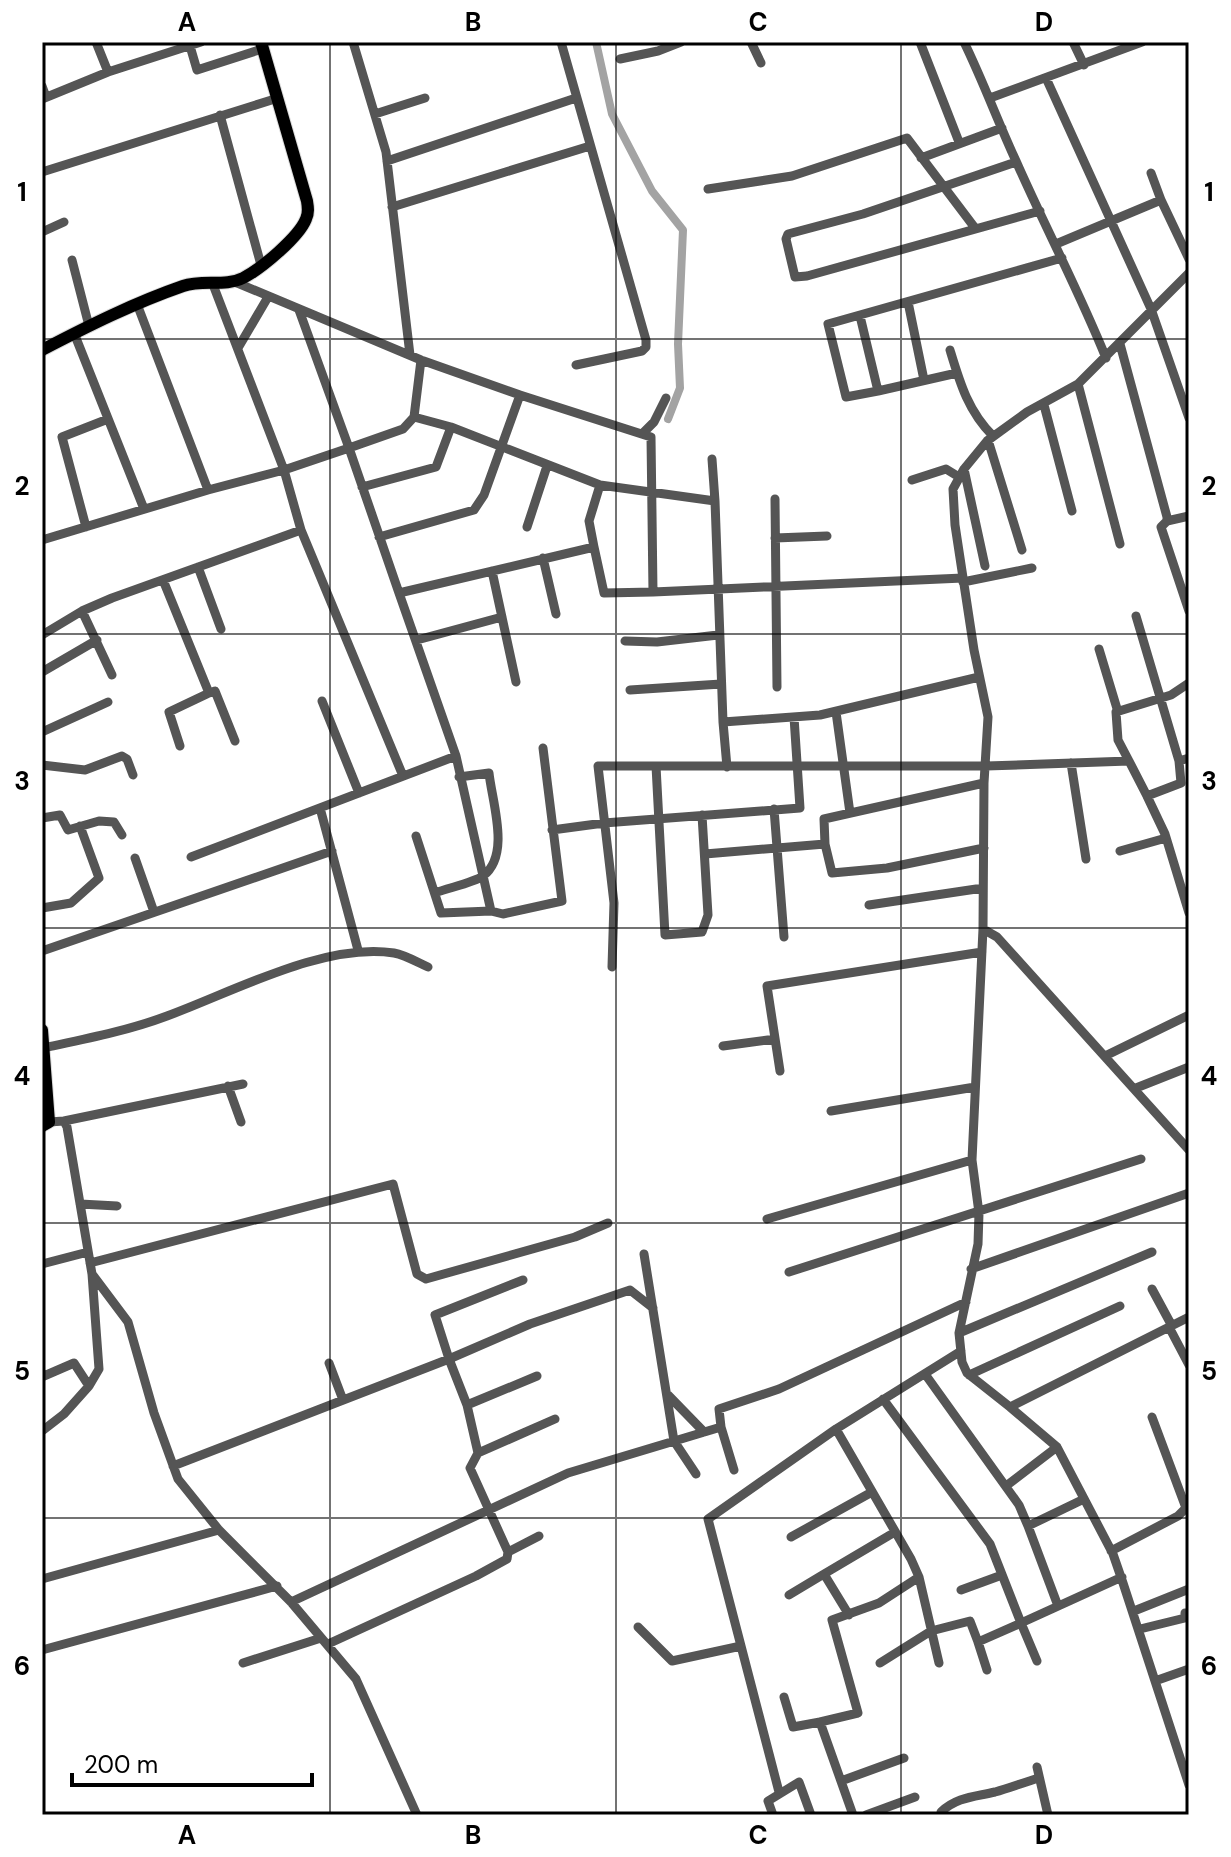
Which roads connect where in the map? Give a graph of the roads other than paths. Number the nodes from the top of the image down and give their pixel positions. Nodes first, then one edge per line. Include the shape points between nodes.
1 (96, 42) edge
2 (201, 42) edge
3 (353, 42) edge
4 (561, 42) edge
5 (681, 42) edge
6 (751, 42) edge
7 (920, 42) edge
8 (964, 42) edge
9 (1073, 42) edge
10 (1142, 42) edge
11 (190, 46) junction
12 (261, 46) edge
13 (620, 59) dead end
14 (761, 63) dead end
15 (1084, 65) junction
16 (108, 72) junction
17 (1046, 78) junction
18 (42, 86) edge
19 (44, 98) edge
20 (278, 98) junction
21 (425, 98) dead end
22 (576, 98) junction
23 (990, 98) junction
24 (375, 114) junction
25 (220, 115) junction
26 (1002, 128) junction
27 (959, 142) junction
28 (590, 146) junction
29 (921, 158) junction
30 (387, 161) junction
31 (1016, 162) junction
32 (42, 172) edge
33 (1151, 173) dead end
34 (941, 187) junction
35 (708, 189) dead end
36 (1161, 200) junction
37 (392, 207) junction
38 (1040, 211) junction
39 (64, 222) dead end
40 (1110, 223) junction
41 (975, 228) junction
42 (42, 232) edge
43 (1056, 244) junction
44 (1062, 258) junction
45 (1189, 259) edge
46 (72, 260) dead end
47 (261, 265) junction
48 (1189, 273) edge
49 (212, 282) junction
50 (235, 282) junction
51 (268, 297) junction
52 (908, 302) junction
53 (137, 304) junction
54 (1151, 309) junction
55 (299, 310) junction
56 (860, 316) junction
57 (89, 326) junction
58 (74, 333) junction
59 (1120, 344) junction
60 (238, 348) junction
61 (42, 350) edge
62 (950, 350) dead end
63 (410, 355) junction
64 (1106, 358) junction
65 (421, 360) junction
66 (576, 365) dead end
67 (957, 373) junction
68 (924, 380) junction
69 (1078, 384) junction
70 (878, 391) junction
71 (520, 395) junction
72 (666, 398) dead end
73 (1044, 405) junction
74 (414, 417) junction
75 (1189, 418) edge
76 (108, 419) junction
77 (451, 427) junction
78 (642, 434) junction
79 (990, 438) junction
80 (349, 448) junction
81 (502, 448) junction
82 (712, 459) dead end
83 (547, 466) junction
84 (284, 470) junction
85 (962, 473) junction
86 (912, 480) dead end
87 (600, 485) junction
88 (362, 487) junction
89 (208, 490) junction
90 (653, 494) junction
91 (775, 499) dead end
92 (715, 501) junction
93 (144, 509) junction
94 (1072, 511) dead end
95 (1189, 516) edge
96 (1167, 521) junction
97 (42, 527) edge
98 (86, 527) junction
99 (527, 527) dead end
100 (301, 530) junction
101 (827, 536) dead end
102 (379, 537) junction
103 (775, 538) junction
104 (44, 540) edge
105 (1120, 544) dead end
106 (594, 547) junction
107 (1022, 550) dead end
108 (543, 558) junction
109 (985, 566) dead end
110 (198, 567) junction
111 (1032, 568) dead end
112 (492, 571) junction
113 (163, 580) junction
114 (963, 580) junction
115 (774, 586) junction
116 (716, 589) junction
117 (653, 592) junction
118 (399, 593) junction
119 (1187, 599) edge
120 (82, 611) junction
121 (1189, 611) edge
122 (556, 614) dead end
123 (1136, 616) dead end
124 (502, 617) junction
125 (221, 629) dead end
126 (42, 635) edge
127 (718, 635) junction
128 (97, 640) junction
129 (417, 640) junction
130 (625, 641) dead end
131 (1099, 649) dead end
132 (42, 672) edge
133 (112, 675) dead end
134 (979, 677) junction
135 (516, 682) dead end
136 (1189, 683) edge
137 (721, 684) junction
138 (777, 687) dead end
139 (630, 690) dead end
140 (209, 693) junction
141 (1160, 699) junction
142 (322, 701) dead end
143 (108, 702) dead end
144 (836, 712) junction
145 (1118, 712) junction
146 (794, 717) junction
147 (723, 722) junction
148 (42, 732) edge
149 (235, 741) dead end
150 (180, 746) dead end
151 (543, 748) dead end
152 (456, 756) junction
153 (1184, 759) edge
154 (1129, 761) junction
155 (1071, 763) junction
156 (42, 765) edge
157 (844, 765) junction
158 (656, 766) junction
159 (986, 766) junction
160 (727, 767) junction
161 (798, 767) junction
162 (133, 775) dead end
163 (403, 776) junction
164 (459, 777) junction
165 (984, 783) junction
166 (359, 793) junction
167 (1147, 796) junction
168 (320, 808) junction
169 (774, 809) junction
170 (850, 813) junction
171 (702, 815) junction
172 (42, 818) edge
173 (658, 820) junction
174 (604, 823) junction
175 (80, 826) junction
176 (552, 830) junction
177 (122, 835) dead end
178 (416, 836) dead end
179 (1166, 838) junction
180 (825, 844) junction
181 (984, 848) junction
182 (777, 849) junction
183 (332, 851) junction
184 (1120, 851) dead end
185 (705, 854) junction
186 (191, 857) dead end
187 (135, 858) dead end
188 (1086, 859) dead end
189 (483, 876) junction
190 (983, 888) junction
191 (435, 893) junction
192 (869, 905) dead end
193 (42, 908) edge
194 (491, 911) junction
195 (154, 912) junction
196 (1189, 913) edge
197 (983, 929) junction
198 (784, 937) dead end
199 (358, 950) junction
200 (42, 951) edge
201 (982, 952) junction
202 (428, 967) dead end
203 (612, 967) dead end
204 (1189, 1015) edge
205 (42, 1030) edge
206 (775, 1039) junction
207 (723, 1046) dead end
208 (43, 1048) edge
209 (1105, 1056) junction
210 (1189, 1067) edge
211 (780, 1071) dead end
212 (243, 1084) dead end
213 (228, 1086) junction
214 (975, 1087) junction
215 (1136, 1088) junction
216 (831, 1111) dead end
217 (64, 1121) junction
218 (241, 1122) dead end
219 (45, 1124) edge
220 (1189, 1150) edge
221 (1141, 1159) dead end
222 (972, 1160) junction
223 (1189, 1193) edge
224 (80, 1204) junction
225 (117, 1206) dead end
226 (979, 1213) junction
227 (767, 1219) dead end
228 (608, 1223) dead end
229 (88, 1252) junction
230 (1152, 1252) dead end
231 (644, 1254) dead end
232 (42, 1264) edge
233 (91, 1269) junction
234 (971, 1269) junction
235 (789, 1272) dead end
236 (523, 1280) dead end
237 (1152, 1289) dead end
238 (966, 1302) junction
239 (1120, 1306) dead end
240 (653, 1308) junction
241 (1189, 1317) edge
242 (1170, 1326) junction
243 (959, 1333) junction
244 (961, 1351) junction
245 (449, 1359) junction
246 (329, 1363) dead end
247 (1189, 1365) edge
248 (42, 1373) edge
249 (925, 1374) junction
250 (969, 1375) junction
251 (537, 1376) dead end
252 (89, 1386) junction
253 (666, 1393) junction
254 (883, 1399) junction
255 (343, 1400) junction
256 (467, 1405) junction
257 (1010, 1407) junction
258 (1152, 1417) dead end
259 (555, 1419) dead end
260 (721, 1427) junction
261 (836, 1429) junction
262 (42, 1431) edge
263 (704, 1432) junction
264 (674, 1441) junction
265 (1057, 1447) junction
266 (478, 1453) junction
267 (173, 1466) junction
268 (734, 1470) dead end
269 (696, 1474) dead end
270 (1006, 1486) junction
271 (872, 1492) junction
272 (1084, 1499) junction
273 (487, 1509) junction
274 (1028, 1526) junction
275 (219, 1530) junction
276 (895, 1532) junction
277 (539, 1536) dead end
278 (791, 1537) dead end
279 (1111, 1551) junction
280 (508, 1552) junction
281 (824, 1574) junction
282 (1002, 1575) junction
283 (919, 1577) junction
284 (1122, 1577) junction
285 (42, 1579) edge
286 (277, 1586) junction
287 (1189, 1589) edge
288 (961, 1590) dead end
289 (789, 1595) dead end
290 (291, 1602) junction
291 (1058, 1606) junction
292 (1134, 1611) junction
293 (1189, 1613) edge
294 (849, 1615) junction
295 (1021, 1623) junction
296 (638, 1627) dead end
297 (1140, 1629) junction
298 (931, 1631) junction
299 (325, 1641) junction
300 (978, 1642) junction
301 (741, 1646) junction
302 (42, 1650) edge
303 (1037, 1661) dead end
304 (243, 1663) dead end
305 (880, 1663) dead end
306 (939, 1663) dead end
307 (1189, 1669) edge
308 (987, 1670) dead end
309 (1155, 1681) junction
310 (784, 1697) dead end
311 (820, 1722) junction
312 (904, 1758) dead end
313 (1186, 1765) edge
314 (841, 1781) junction
315 (1189, 1785) edge
316 (779, 1792) junction
317 (915, 1797) dead end
318 (898, 1804) junction
319 (417, 1815) edge
320 (773, 1815) edge
321 (811, 1815) edge
322 (853, 1815) edge
323 (866, 1815) edge
324 (901, 1815) edge
325 (941, 1815) edge
326 (1048, 1815) edge

1 - 16 street
2 - 11 street
3 - 24 street
4 - 22 street
5 - 13 street
6 - 14 street
7 - 27 street
8 - 23 street
9 - 15 street
10 - 15 street
11 - 12 street via 197,70
11 - 16 street
12 - 20 main road
15 - 17 street
16 - 19 street
17 - 23 street
17 - 40 street
18 - 19 street
20 - 25 street
20 - 47 main road via 308,212 292,238
21 - 24 street
22 - 28 street
22 - 30 street
23 - 26 street
24 - 30 street
25 - 32 street
25 - 47 street
26 - 27 street
26 - 31 street
27 - 29 street
28 - 37 street
28 - 66 street via 646,347
29 - 34 street
29 - 35 street via 907,138 792,176
30 - 37 street
31 - 34 street
31 - 38 street
33 - 36 street
34 - 41 street
34 - 41 street via 788,234 795,277
36 - 40 street
36 - 45 street
37 - 63 street
38 - 41 street
38 - 43 street
39 - 42 street
40 - 43 street
40 - 54 street
43 - 44 street
44 - 52 street
44 - 64 street
46 - 57 street
47 - 50 main road
48 - 54 street
49 - 50 main road
49 - 53 main road via 186,284
49 - 60 street
50 - 51 street
51 - 55 street
51 - 60 street
52 - 56 street
52 - 68 street
53 - 57 main road
53 - 89 street
54 - 59 street
54 - 75 street
55 - 63 street
55 - 80 street
56 - 70 street
56 - 70 street via 828,324 846,397
57 - 58 main road
58 - 61 main road
58 - 76 street
59 - 64 street
59 - 96 street
60 - 84 street
62 - 67 street
63 - 65 street
64 - 69 street
65 - 71 street
65 - 74 street
67 - 68 street
67 - 79 street via 965,398
68 - 70 street
69 - 73 street
69 - 105 street
71 - 78 street
71 - 81 street
72 - 78 street
73 - 79 street
73 - 94 street
74 - 77 street
74 - 80 street via 403,429
76 - 93 street
76 - 98 street via 62,437
77 - 81 street
77 - 88 street via 436,467
78 - 90 street via 651,437
79 - 85 street
79 - 107 street
80 - 84 street
80 - 88 street
81 - 83 street
81 - 102 street via 473,511
82 - 92 street
83 - 87 street
83 - 99 street
84 - 89 street
84 - 100 street
85 - 86 street via 946,469
85 - 109 street
85 - 114 street via 953,489
87 - 90 street
87 - 106 street via 589,521
88 - 102 street
89 - 93 street
90 - 92 street
90 - 117 street
91 - 103 street
92 - 116 street
93 - 98 street
95 - 96 street
96 - 119 street via 1161,527
97 - 104 street
98 - 104 street
100 - 110 street
100 - 163 street
101 - 103 street
102 - 118 street
103 - 115 street
106 - 108 street
106 - 117 street via 604,593
108 - 112 street
108 - 122 street
110 - 113 street
110 - 125 street
111 - 114 street
112 - 118 street
112 - 124 street
113 - 120 street
113 - 140 street
114 - 115 street
114 - 134 street
115 - 116 street
115 - 138 street
116 - 117 street
116 - 127 street
118 - 129 street
119 - 121 street
120 - 126 street
120 - 128 street
123 - 141 street
124 - 129 street
124 - 135 street
127 - 130 street
127 - 137 street
128 - 132 street
128 - 133 street
129 - 152 street
131 - 145 street
134 - 144 street
134 - 159 street via 988,717
136 - 141 street
137 - 139 street
137 - 147 street
140 - 149 street via 215,691
140 - 150 street via 169,712
141 - 145 street
141 - 153 street
142 - 166 street
143 - 148 street
144 - 146 street
144 - 157 street
145 - 154 street via 1118,740
146 - 147 street
146 - 161 street
147 - 160 street
151 - 176 street
152 - 163 street
152 - 164 street
153 - 167 street via 1181,783
154 - 155 street
154 - 167 street
155 - 159 street
155 - 188 street
156 - 162 street via 85,770 122,756
157 - 159 street
157 - 161 street
157 - 170 street
158 - 160 street
158 - 173 street
158 - 174 street via 598,766
159 - 165 street
160 - 161 street
161 - 169 street via 800,808
163 - 166 street
164 - 189 street
164 - 189 street via 489,773 497,856
165 - 170 street
165 - 181 street
166 - 168 street
167 - 179 street
168 - 183 street
168 - 186 street
169 - 171 street
169 - 182 street
170 - 180 street via 824,819
171 - 173 street
171 - 185 street
172 - 175 street via 59,815 67,830
173 - 174 street
173 - 185 street via 665,935 702,932 708,915
174 - 176 street
174 - 203 street via 614,903
175 - 177 street via 113,822
175 - 193 street via 99,878 71,903
176 - 194 street via 562,901 503,914
178 - 191 street
179 - 184 street
179 - 196 street
180 - 181 street via 832,873
180 - 182 street
181 - 190 street
182 - 185 street
182 - 198 street
183 - 195 street
183 - 199 street
187 - 195 street
189 - 191 street
189 - 194 street
190 - 192 street
190 - 197 street
191 - 194 street via 441,913
195 - 200 street
197 - 201 street
197 - 209 street via 997,937
199 - 202 street via 397,953
199 - 208 street via 287,969 117,1032
201 - 206 street via 767,986
201 - 214 street
204 - 209 street
205 - 208 main road
206 - 207 street
206 - 211 street
208 - 219 main road
209 - 215 street
210 - 215 street
212 - 213 street
213 - 217 street
213 - 218 street
214 - 216 street
214 - 222 street
215 - 220 street
217 - 219 street
217 - 224 street
221 - 226 street
222 - 226 street
222 - 227 street
223 - 234 street
224 - 225 street
224 - 229 street
226 - 234 street
226 - 235 street
228 - 233 street via 426,1279 417,1274 393,1184
229 - 232 street
229 - 233 street
230 - 243 street
231 - 240 street
233 - 252 street via 99,1369
233 - 267 street via 128,1322
234 - 238 street
236 - 245 street via 435,1315
237 - 242 street
238 - 243 street
238 - 260 street via 779,1389 719,1409
239 - 250 street
240 - 245 street via 630,1290
240 - 253 street
241 - 242 street
242 - 247 street
242 - 257 street
243 - 244 street
244 - 249 street
244 - 250 street
245 - 255 street
245 - 256 street
246 - 255 street
248 - 252 street via 74,1363
249 - 254 street
249 - 270 street
250 - 257 street
251 - 256 street
252 - 262 street
253 - 263 street
253 - 264 street
254 - 261 street
254 - 282 street via 990,1544
255 - 267 street
256 - 266 street
257 - 265 street
258 - 279 street via 1186,1508
259 - 266 street
260 - 263 street
260 - 268 street
261 - 271 street
261 - 301 street via 708,1519
263 - 264 street
264 - 269 street
264 - 273 street via 568,1473
265 - 270 street
265 - 272 street
266 - 273 street via 470,1468
267 - 275 street
270 - 274 street
271 - 276 street
271 - 278 street
272 - 274 street
272 - 279 street
273 - 280 street
273 - 290 street
274 - 291 street
275 - 285 street
275 - 286 street
276 - 281 street
276 - 283 street
277 - 280 street
279 - 284 street
280 - 299 street via 507,1559 476,1576
281 - 289 street
281 - 294 street
282 - 288 street
282 - 295 street
283 - 294 street
283 - 298 street
284 - 291 street
284 - 292 street
286 - 290 street
286 - 302 street
287 - 292 street
290 - 299 street
291 - 295 street
292 - 297 street
293 - 297 street
294 - 311 street via 832,1620 858,1713
295 - 300 street
295 - 303 street
296 - 301 street via 672,1661
297 - 309 street
298 - 300 street via 970,1621
298 - 305 street
298 - 306 street
299 - 304 street
299 - 319 street via 356,1679
300 - 308 street
301 - 316 street
307 - 309 street
309 - 313 street
310 - 311 street via 793,1727
311 - 314 street
312 - 314 street
313 - 315 street
314 - 322 street
316 - 320 street via 768,1801
316 - 321 street via 799,1782
317 - 318 street
318 - 323 street
318 - 324 street
325 - 326 street via 952,1802 994,1792 1038,1772

